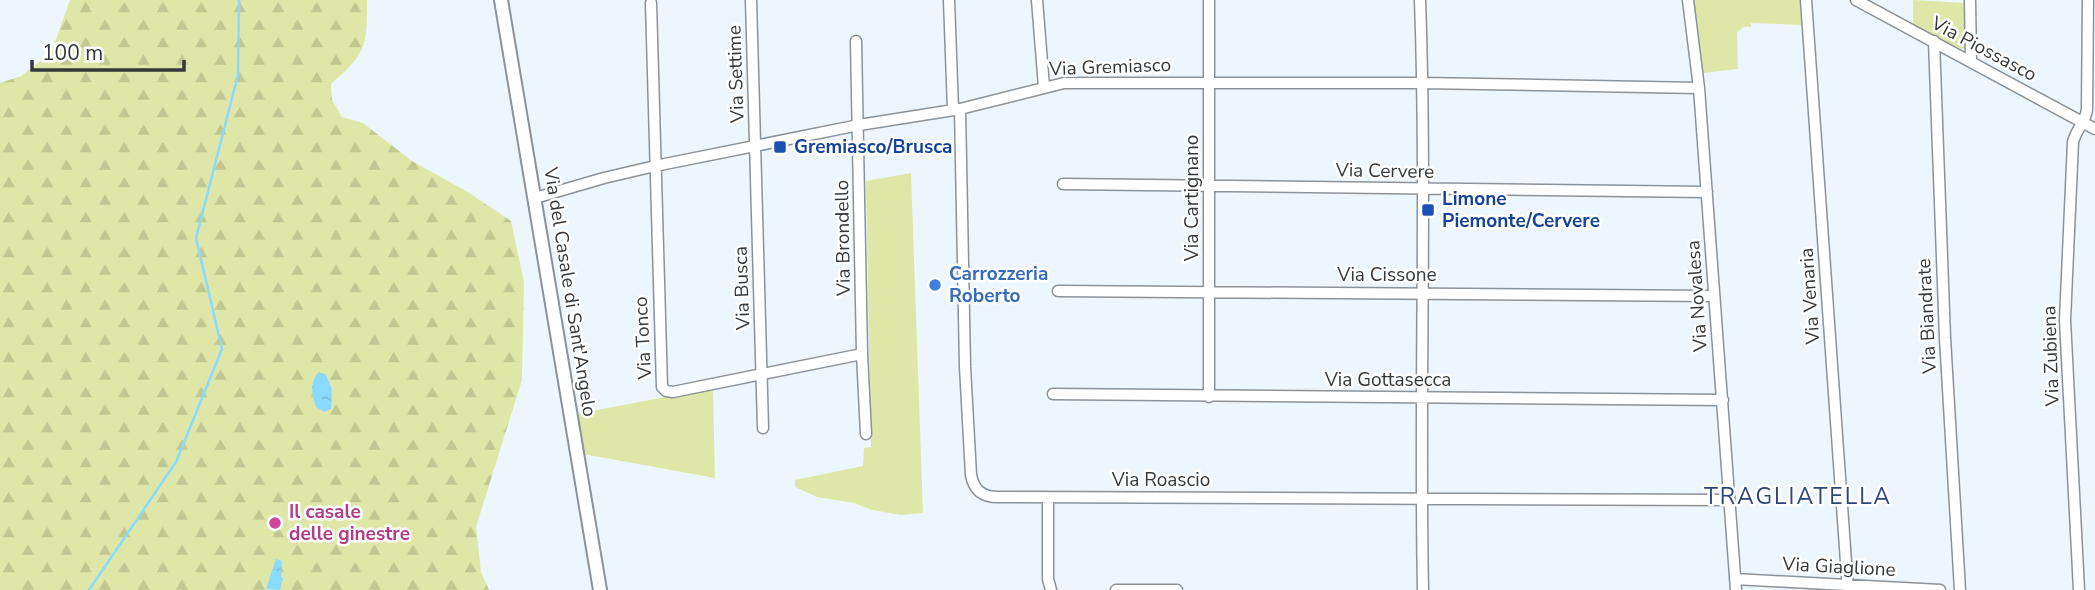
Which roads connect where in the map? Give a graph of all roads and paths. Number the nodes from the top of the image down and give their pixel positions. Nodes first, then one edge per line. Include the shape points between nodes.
1 (501, 0) edge
2 (751, 0) edge
3 (949, 0) edge
4 (1037, 0) edge
5 (1209, 0) edge
6 (1420, 0) edge
7 (1688, 0) edge
8 (1806, 0) edge
9 (1856, 0) edge
10 (1970, 0) edge
11 (2088, 0) edge
12 (651, 3) dead end
13 (856, 41) dead end
14 (1934, 41) junction
15 (1971, 61) junction
16 (1209, 82) junction
17 (1423, 83) junction
18 (1044, 87) junction
19 (1699, 88) junction
20 (957, 109) junction
21 (2083, 123) junction
22 (859, 125) junction
23 (2095, 129) edge
24 (756, 146) junction
25 (655, 166) junction
26 (1063, 184) dead end
27 (1210, 187) junction
28 (1423, 189) junction
29 (1707, 192) junction
30 (535, 198) junction
31 (1058, 291) dead end
32 (1209, 291) junction
33 (1424, 293) junction
34 (1714, 296) junction
35 (862, 354) junction
36 (762, 374) junction
37 (1053, 394) dead end
38 (1209, 397) junction
39 (1422, 397) junction
40 (1723, 400) junction
41 (763, 428) dead end
42 (866, 434) dead end
43 (1048, 498) junction
44 (1421, 498) junction
45 (1729, 500) junction
46 (1735, 584) edge
47 (1848, 588) edge
48 (600, 590) edge
49 (1051, 590) edge
50 (1116, 590) edge
51 (1177, 590) edge
52 (1423, 590) edge
53 (1940, 590) edge
54 (1960, 590) edge
55 (2079, 590) edge

1 - 30 main road, Via del Casale di Sant'Angelo
2 - 24 street, Via Settime
3 - 20 street, Via Roascio
4 - 18 street
5 - 16 street, Via Cartignano
6 - 17 street
7 - 19 street, Via Novalesa
8 - 47 street, Via Venaria
9 - 14 street, Via Piossasco
10 - 15 street
11 - 21 street, Via Zubiena via 2088,104
12 - 25 street
13 - 22 street, Via Brondello
14 - 15 street, Via Piossasco
14 - 54 street, Via Biandrate
15 - 21 street, Via Piossasco
16 - 17 street, Via Gremiasco
16 - 18 street, Via Gremiasco
16 - 27 street, Via Cartignano
17 - 19 street, Via Gremiasco
17 - 28 street
18 - 20 street, Via Gremiasco
19 - 29 street, Via Novalesa
20 - 22 street, Via Gremiasco
20 - 43 street, Via Roascio via 972,480 978,491 989,496
21 - 23 street, Via Piossasco
21 - 55 street, Via Zubiena via 2073,142 2065,320
22 - 24 street, Via Gremiasco
22 - 35 street, Via Brondello
24 - 25 street, Via Gremiasco
24 - 36 street, Via Busca
25 - 30 street, Via Gremiasco
25 - 36 street, Via Tonco via 662,387 673,392
26 - 27 street, Via Cervere
27 - 28 street, Via Cervere
27 - 32 street, Via Cartignano
28 - 29 street, Via Cervere
28 - 33 street
29 - 34 street, Via Novalesa
30 - 48 main road, Via del Casale di Sant'Angelo
31 - 32 street, Via Cissone
32 - 33 street, Via Cissone
32 - 38 street, Via Cartignano
33 - 34 street, Via Cissone
33 - 39 street
34 - 40 street, Via Novalesa
35 - 36 street, Via Tonco
35 - 42 street, Via Brondello
36 - 41 street, Via Busca
37 - 38 street, Via Gottasecca
38 - 39 street, Via Gottasecca
39 - 40 street, Via Gottasecca
39 - 44 street
40 - 45 street, Via Novalesa
43 - 44 street, Via Roascio
43 - 49 street
44 - 45 street, Via Roascio
44 - 52 street
45 - 46 street, Via Novalesa
46 - 47 street, Via Giaglione
47 - 53 street, Via Giaglione
50 - 51 street

